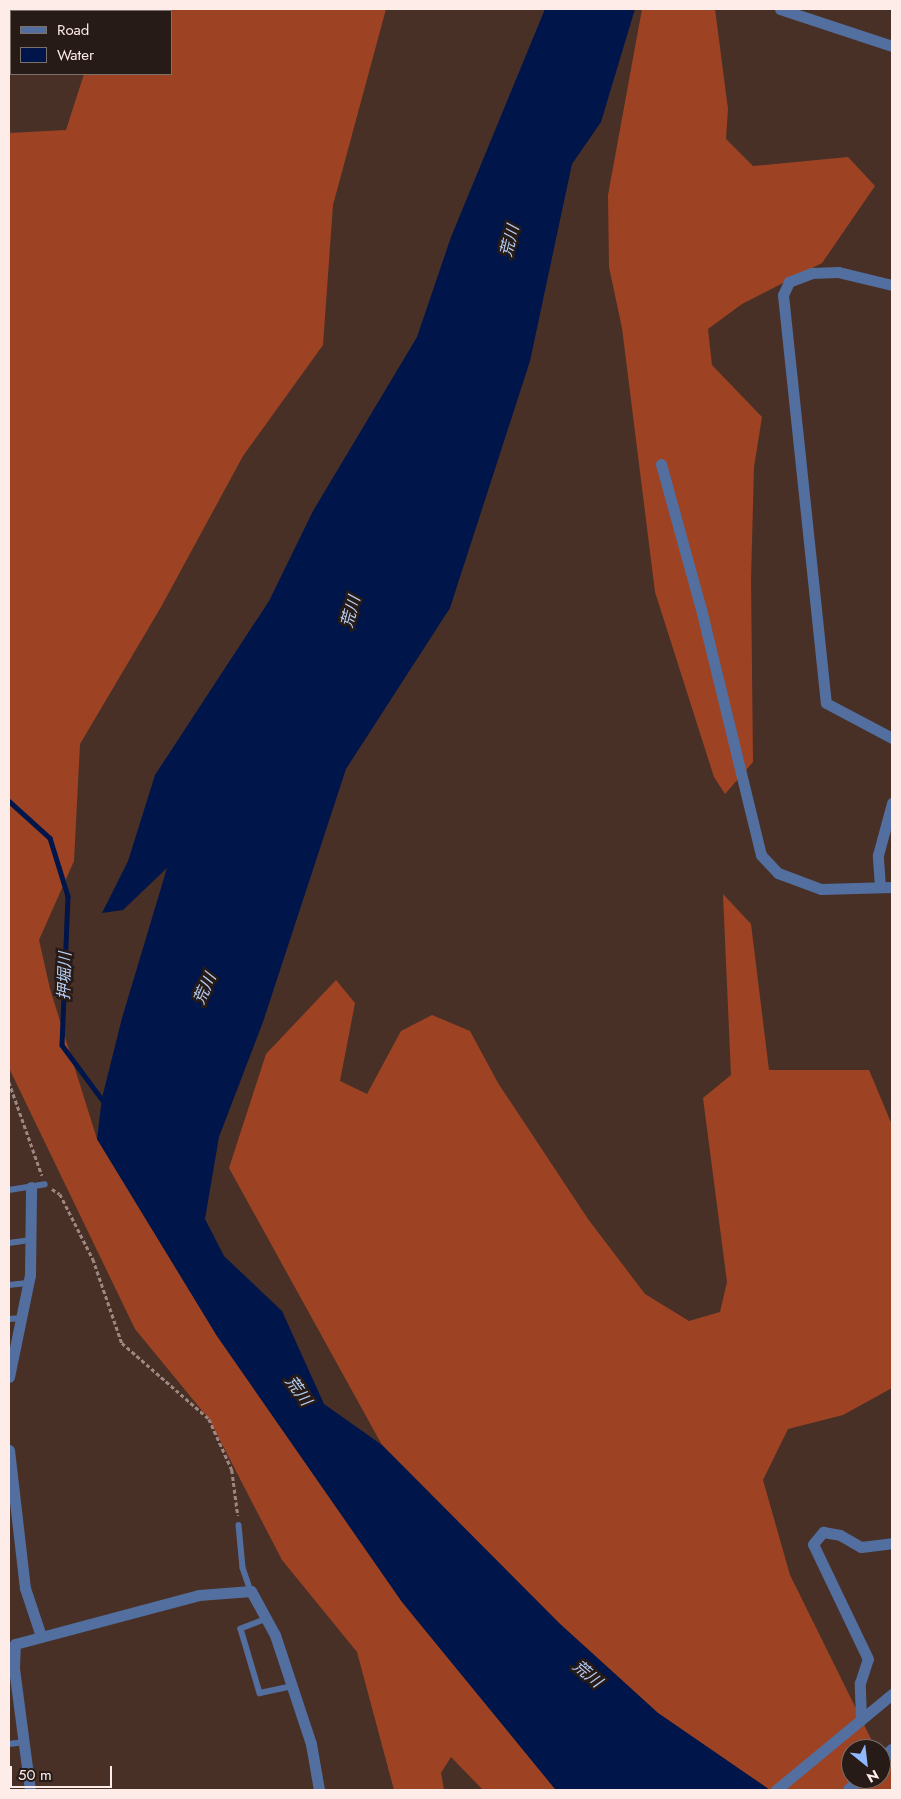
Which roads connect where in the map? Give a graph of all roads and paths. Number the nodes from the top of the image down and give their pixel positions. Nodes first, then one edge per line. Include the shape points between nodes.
1 (780, 9) edge
2 (892, 46) edge
3 (892, 285) edge
4 (661, 464) dead end
5 (892, 738) edge
6 (892, 803) edge
7 (880, 886) junction
8 (892, 887) edge
9 (9, 1082) edge
10 (45, 1184) junction
11 (31, 1187) junction
12 (9, 1190) edge
13 (33, 1240) junction
14 (9, 1243) edge
15 (29, 1283) junction
16 (9, 1285) edge
17 (22, 1318) junction
18 (9, 1319) edge
19 (9, 1377) edge
20 (9, 1450) edge
21 (11, 1475) edge
22 (239, 1525) joint
23 (14, 1535) edge
24 (892, 1543) edge
25 (251, 1590) junction
26 (267, 1619) junction
27 (41, 1636) junction
28 (12, 1645) edge
29 (292, 1686) junction
30 (892, 1694) edge
31 (861, 1720) junction
32 (25, 1742) junction
33 (9, 1744) edge
34 (30, 1790) edge
35 (318, 1790) edge
36 (776, 1790) edge

1 - 2 street
3 - 5 street via 838,272 812,273 789,282 783,295 826,703
4 - 7 street via 701,609 761,855 778,873 821,890
6 - 7 street via 878,855
7 - 8 street
9 - 10 path
10 - 11 lane
10 - 22 path via 60,1194 93,1258 122,1343 209,1419 232,1470
11 - 12 lane
11 - 13 street
13 - 14 lane
13 - 15 street
15 - 16 lane
15 - 17 street
17 - 18 lane
17 - 19 street
20 - 21 street
21 - 23 street
22 - 25 lane via 243,1568
23 - 27 street via 25,1588
24 - 31 street via 861,1547 840,1535 822,1532 812,1544 868,1659 860,1683
25 - 26 street
25 - 27 street via 199,1595
26 - 29 street
26 - 29 lane via 241,1629 260,1693
27 - 28 street
28 - 32 street
29 - 35 street via 311,1744
30 - 31 street
31 - 36 street
32 - 33 lane
32 - 34 street

